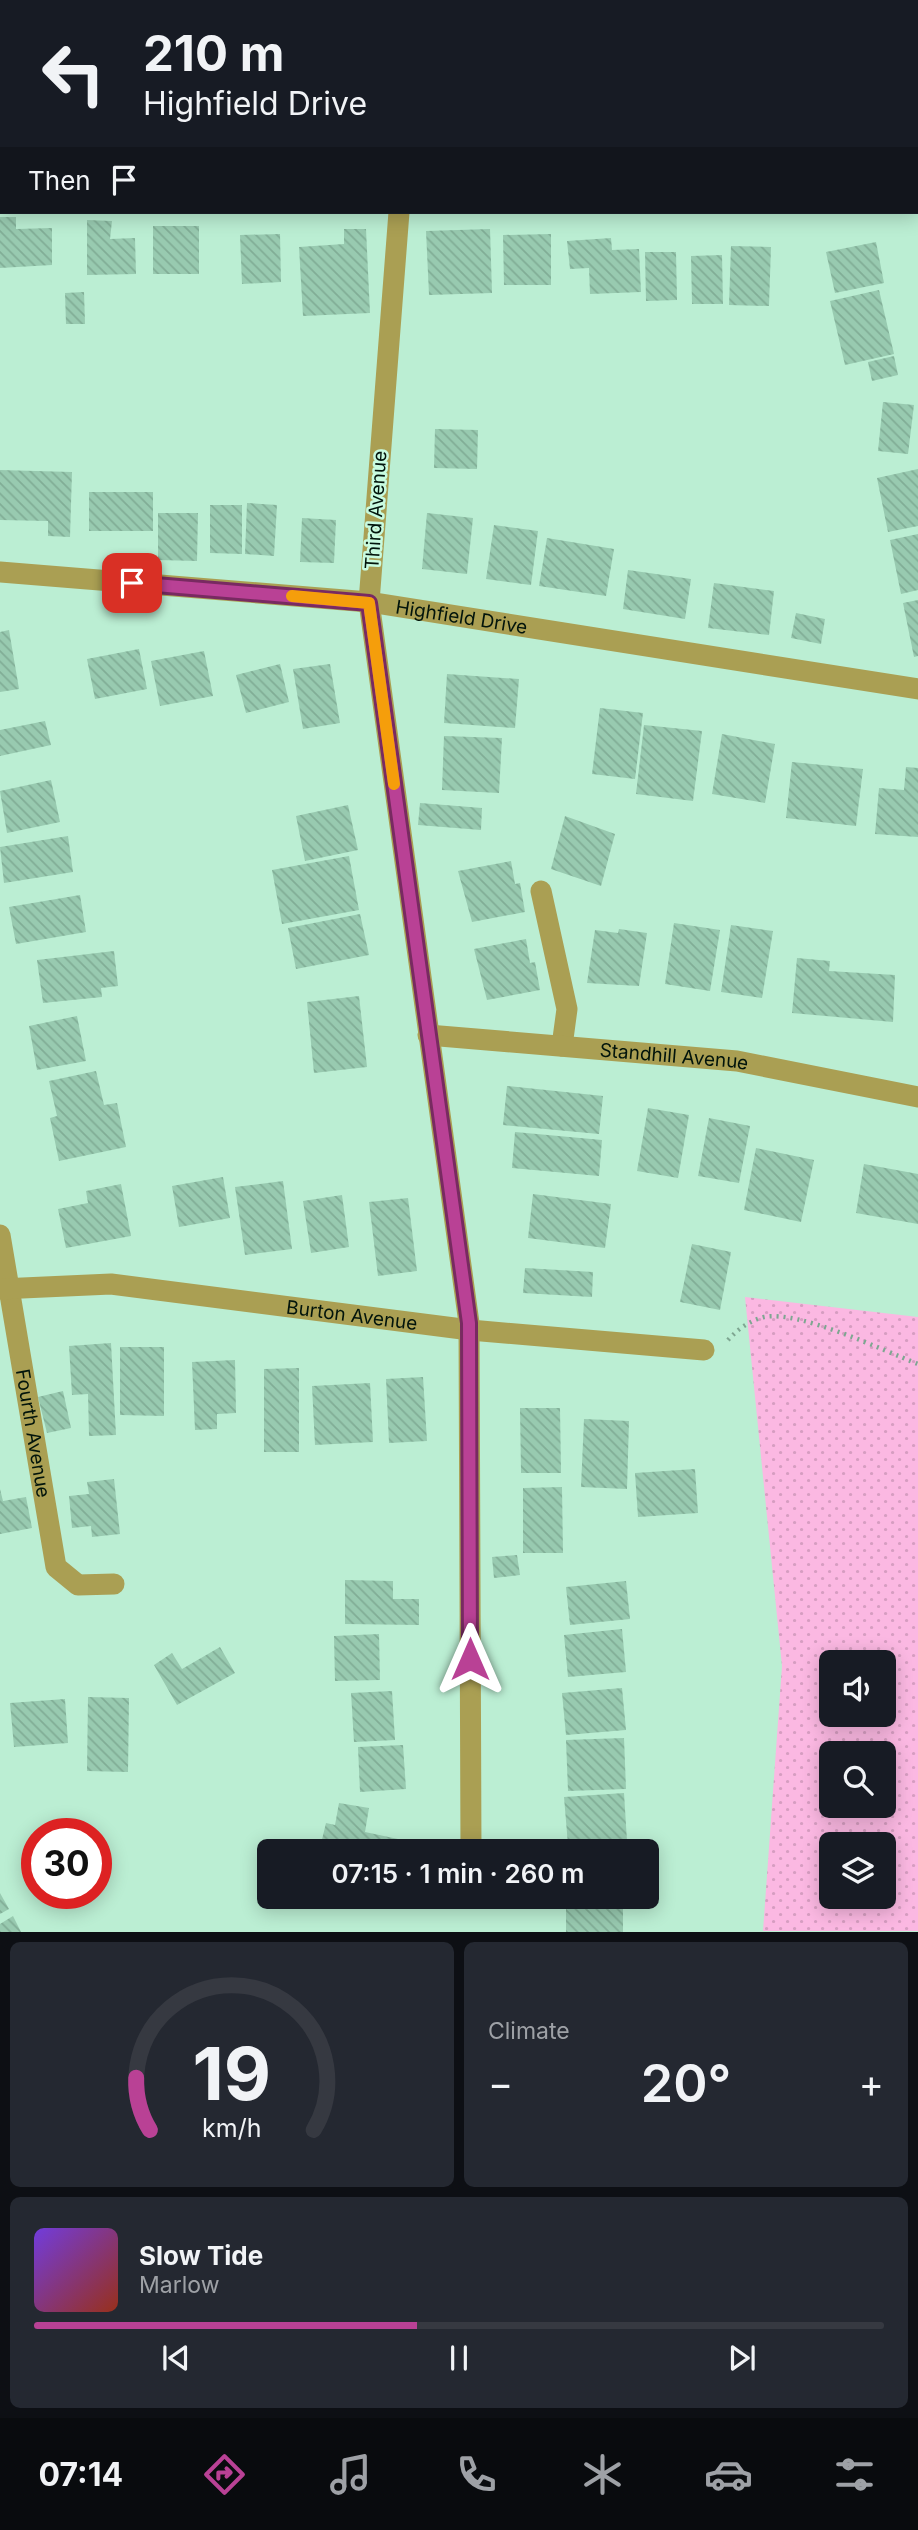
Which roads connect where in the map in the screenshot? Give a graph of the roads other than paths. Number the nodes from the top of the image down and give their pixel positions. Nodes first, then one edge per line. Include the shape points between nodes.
1 (399, 214) edge
2 (0, 572) edge
3 (369, 603) junction
4 (918, 689) edge
5 (541, 891) dead end
6 (428, 1035) junction
7 (562, 1046) junction
8 (918, 1097) edge
9 (0, 1235) edge
10 (4, 1288) edge
11 (470, 1330) junction
12 (714, 1347) road end
13 (114, 1584) dead end
14 (471, 1839) edge

1 - 3 street, Third Avenue
2 - 3 street, Highfield Drive
3 - 4 street, Highfield Drive
3 - 6 street, Third Avenue
5 - 7 street via 567,1009
6 - 7 street, Standhill Avenue
6 - 11 street, Third Avenue
7 - 8 street, Standhill Avenue via 737,1061
9 - 10 street, Fourth Avenue
10 - 11 street, Burton Avenue via 111,1284
10 - 13 street, Fourth Avenue via 57,1567 78,1585
11 - 12 street, Burton Avenue
11 - 14 street, Third Avenue

